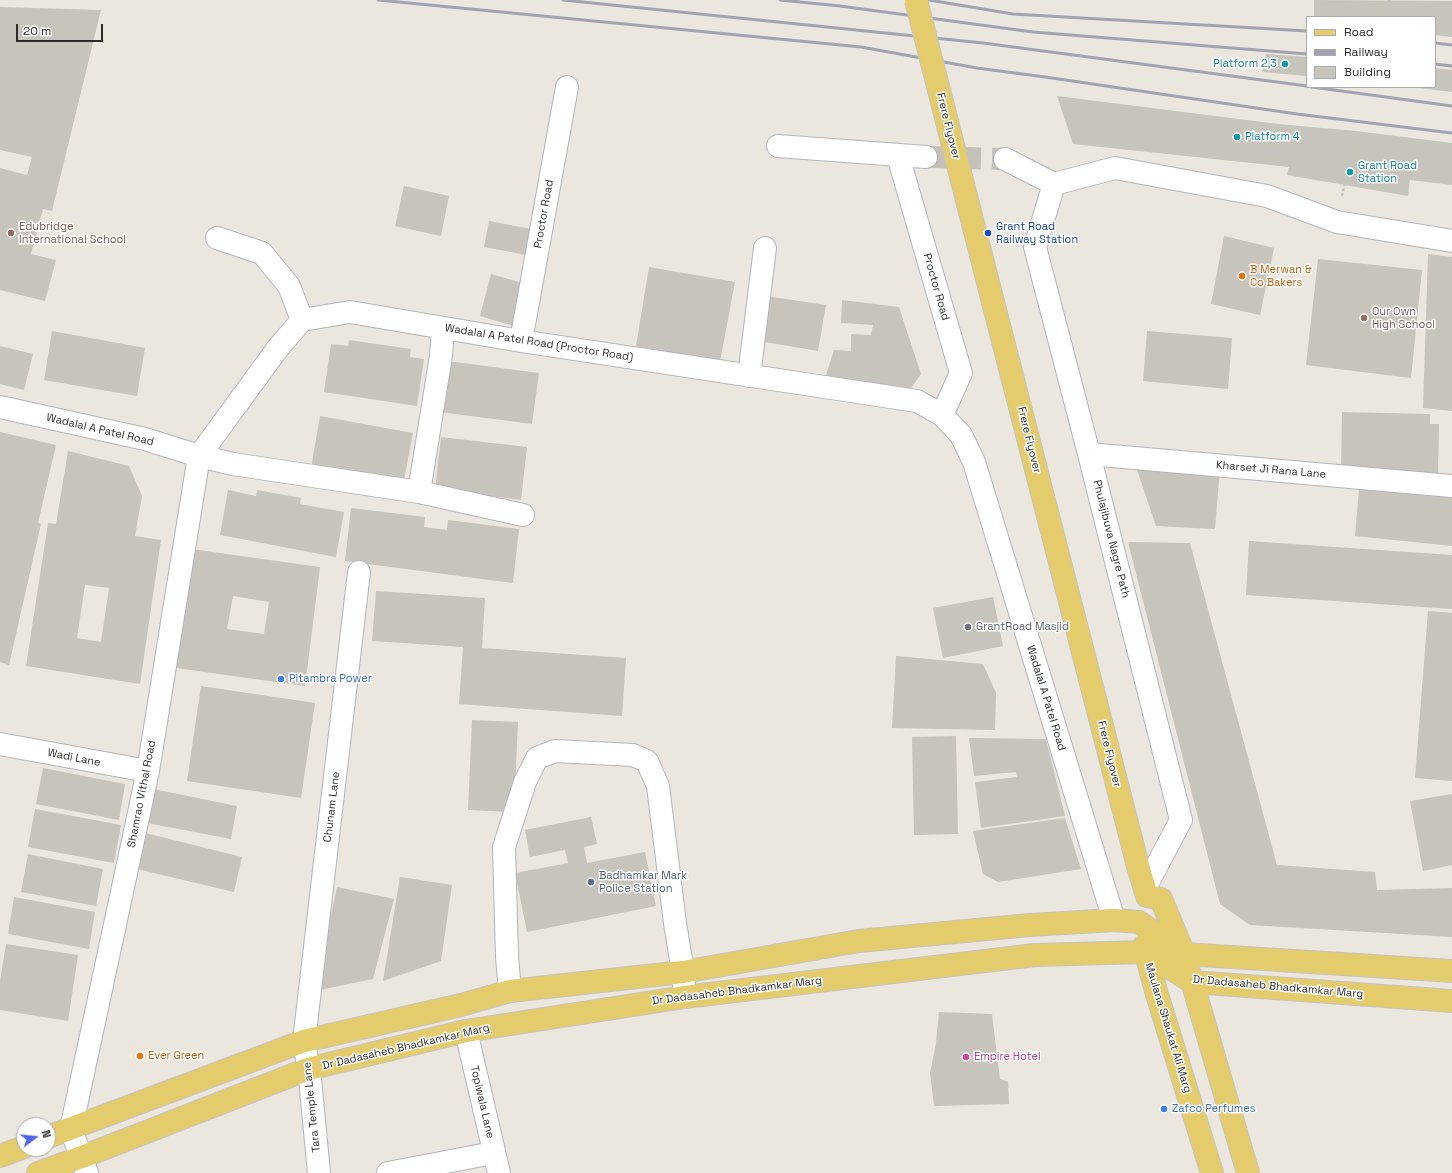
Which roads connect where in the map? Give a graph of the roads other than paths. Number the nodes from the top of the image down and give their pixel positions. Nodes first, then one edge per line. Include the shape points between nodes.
1 (916, 0) edge
2 (567, 87) dead end
3 (778, 146) dead end
4 (898, 156) junction
5 (926, 158) tunnel mouth
6 (1005, 158) tunnel mouth
7 (1054, 184) junction
8 (216, 238) dead end
9 (1452, 241) edge
10 (765, 248) dead end
11 (302, 320) junction
12 (443, 328) junction
13 (521, 342) junction
14 (749, 376) junction
15 (0, 407) edge
16 (942, 415) junction
17 (1089, 454) junction
18 (199, 456) junction
19 (1452, 486) edge
20 (419, 492) junction
21 (523, 515) dead end
22 (359, 572) dead end
23 (0, 744) edge
24 (148, 772) junction
25 (1145, 888) junction
26 (1114, 920) junction
27 (1139, 922) junction
28 (1145, 952) junction
29 (1184, 954) junction
30 (683, 972) junction
31 (1452, 972) edge
32 (1192, 982) junction
33 (510, 991) junction
34 (685, 997) junction
35 (1452, 1001) edge
36 (466, 1031) junction
37 (304, 1041) junction
38 (308, 1069) junction
39 (194, 1083) junction
40 (203, 1110) junction
41 (71, 1129) junction
42 (56, 1134) edge
43 (16, 1149) edge
44 (0, 1156) edge
45 (496, 1163) edge
46 (84, 1165) edge
47 (38, 1173) edge
48 (319, 1173) edge
49 (388, 1173) edge
50 (1212, 1173) edge
51 (1248, 1173) edge

1 - 25 main road, Frere Flyover, bridge
2 - 13 street, Proctor Road
3 - 4 street
4 - 5 street
4 - 16 street, Proctor Road via 961,373
6 - 7 street
7 - 9 street via 1115,168 1267,196 1337,222
7 - 17 street, Phulajibuva Nagre Path via 1035,247
8 - 11 street via 262,253 289,286
10 - 14 street
11 - 12 street, Wadalal A Patel Road (Proctor Road) via 350,312
11 - 18 street via 278,348
12 - 13 street, Wadalal A Patel Road (Proctor Road)
12 - 20 street via 440,364
13 - 14 street, Wadalal A Patel Road (Proctor Road)
14 - 16 street, Wadalal A Patel Road (Proctor Road) via 917,401
15 - 18 street, Wadalal A Patel Road via 145,439
16 - 26 street, Wadalal A Patel Road via 961,435 974,462
17 - 19 street, Kharset Ji Rana Lane
17 - 25 street, Phulajibuva Nagre Path via 1181,820
18 - 20 street, Wadalal A Patel Road via 233,464
18 - 24 street, Shamrao Vithal Road
20 - 21 street, Wadalal A Patel Road
22 - 37 street, Chunam Lane
23 - 24 street, Wadi Lane
24 - 41 street, Shamrao Vithal Road
25 - 27 main road via 1139,908
25 - 29 main road via 1162,899
26 - 27 main road
26 - 30 main road via 859,941
27 - 28 main road, Maulana Shaukat Ali Marg
27 - 29 main road
28 - 32 main road, Dr Dadasaheb Bhadkamkar Marg
28 - 34 main road, Dr Dadasaheb Bhadkamkar Marg via 1035,955
28 - 50 main road, Maulana Shaukat Ali Marg
29 - 31 main road
29 - 32 main road
30 - 33 main road
30 - 33 street via 658,786 646,761 633,755 554,751 537,758 525,782 504,847
30 - 34 street
32 - 35 main road, Dr Dadasaheb Bhadkamkar Marg
32 - 51 main road
33 - 37 main road via 461,1005
34 - 36 main road, Dr Dadasaheb Bhadkamkar Marg
36 - 38 main road, Dr Dadasaheb Bhadkamkar Marg
36 - 45 street, Topiwala Lane
37 - 38 street, Tara Temple Lane
37 - 39 main road
38 - 40 main road, Dr Dadasaheb Bhadkamkar Marg
38 - 48 street, Tara Temple Lane
39 - 40 main road
39 - 41 main road
40 - 46 main road, Dr Dadasaheb Bhadkamkar Marg
41 - 42 main road
41 - 46 street
43 - 44 main road
45 - 49 street
46 - 47 main road, Dr Dadasaheb Bhadkamkar Marg

